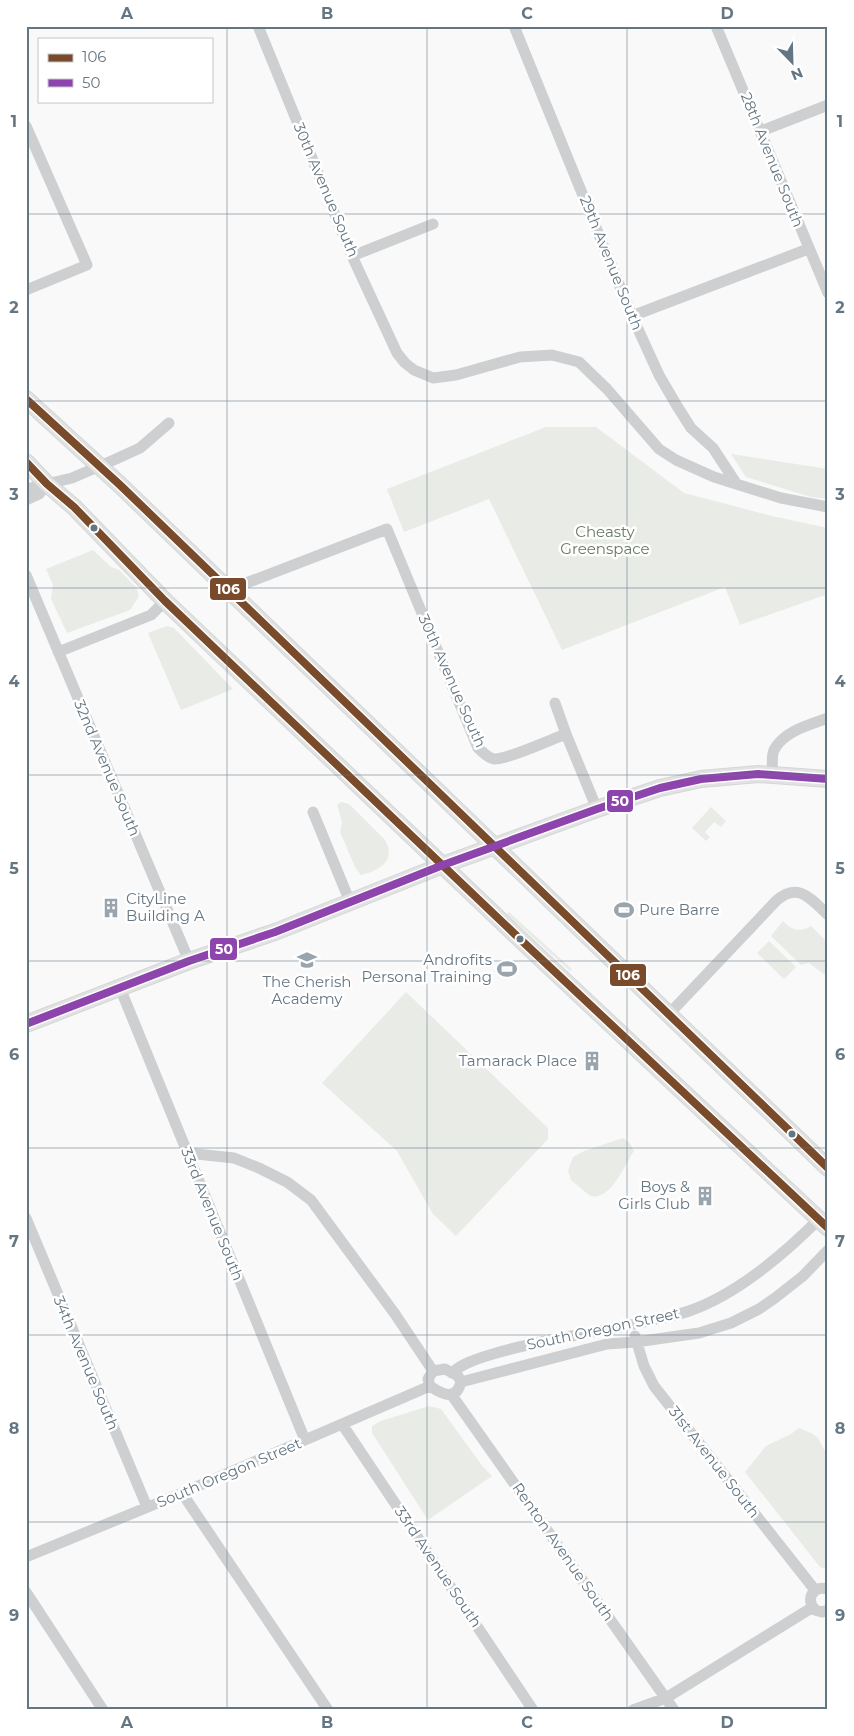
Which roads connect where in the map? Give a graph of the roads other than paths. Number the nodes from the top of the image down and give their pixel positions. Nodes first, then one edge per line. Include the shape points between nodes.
1 (258, 26) edge
2 (514, 26) edge
3 (716, 26) edge
4 (828, 105) edge
5 (26, 126) edge
6 (761, 130) junction
7 (433, 224) dead end
8 (808, 249) junction
9 (352, 256) junction
10 (26, 290) edge
11 (828, 293) edge
12 (632, 316) junction
13 (26, 399) edge
14 (169, 423) dead end
15 (26, 462) edge
16 (100, 466) junction
17 (736, 483) junction
18 (47, 484) junction
19 (26, 489) edge
20 (26, 500) edge
21 (828, 507) edge
22 (26, 575) edge
23 (228, 590) junction
24 (166, 601) junction
25 (58, 652) junction
26 (555, 703) dead end
27 (828, 718) edge
28 (566, 734) junction
29 (772, 774) junction
30 (828, 779) edge
31 (597, 809) junction
32 (313, 812) dead end
33 (496, 846) junction
34 (443, 865) junction
35 (350, 902) junction
36 (828, 915) edge
37 (189, 961) junction
38 (120, 988) junction
39 (669, 1014) junction
40 (26, 1024) edge
41 (187, 1152) junction
42 (828, 1168) edge
43 (26, 1218) edge
44 (825, 1220) edge
45 (828, 1250) edge
46 (633, 1324) junction
47 (636, 1342) junction
48 (433, 1371) junction
49 (452, 1373) junction
50 (461, 1382) junction
51 (430, 1386) junction
52 (451, 1394) junction
53 (342, 1424) junction
54 (305, 1440) junction
55 (182, 1493) junction
56 (147, 1508) junction
57 (26, 1557) edge
58 (828, 1589) edge
59 (815, 1590) junction
60 (26, 1592) edge
61 (812, 1607) junction
62 (828, 1610) edge
63 (666, 1698) junction
64 (103, 1710) edge
65 (328, 1710) edge
66 (533, 1710) edge
67 (633, 1710) edge
68 (674, 1710) edge

1 - 9 street, 30th Avenue South
2 - 12 street, 29th Avenue South
3 - 6 street, 28th Avenue South
4 - 6 street
5 - 10 street via 87,265
6 - 8 street, 28th Avenue South
7 - 9 street
8 - 11 street, 28th Avenue South
8 - 12 street
9 - 17 street, 30th Avenue South via 397,353 414,370 433,378 520,357 552,355 579,362 607,389 658,449 714,477
12 - 17 street, 29th Avenue South via 677,406 691,428 713,448
13 - 16 main road
14 - 16 street via 140,448
15 - 18 main road
16 - 18 street
16 - 23 main road
17 - 21 street via 781,498
18 - 19 street
18 - 20 street via 39,494
18 - 24 main road via 74,507
22 - 25 street, 32nd Avenue South
23 - 28 street, 30th Avenue South via 387,528 478,748 494,759
23 - 33 main road
24 - 25 street via 151,614
24 - 34 main road
25 - 37 street, 32nd Avenue South
26 - 28 street
27 - 29 street via 792,732 780,742 774,751
28 - 31 street
29 - 30 main road
29 - 31 main road via 701,779 660,788
31 - 33 main road
32 - 35 street
33 - 34 main road
33 - 39 main road
34 - 35 main road
34 - 44 main road
35 - 37 main road
36 - 39 street via 807,895 786,894
37 - 38 main road
38 - 40 main road
38 - 41 street, 33rd Avenue South
39 - 42 main road
41 - 48 street via 234,1158 260,1168 311,1200
41 - 54 street, 33rd Avenue South
43 - 56 street, 34th Avenue South
44 - 46 street, South Oregon Street via 746,1282 689,1311
45 - 47 street, South Oregon Street via 775,1298 731,1323 699,1333
46 - 47 street, 31st Avenue South
46 - 49 street, South Oregon Street via 525,1344 484,1357
47 - 50 street, South Oregon Street via 607,1344
47 - 59 street, 31st Avenue South via 654,1386
48 - 49 street via 445,1369
48 - 51 street via 428,1378
49 - 50 street
50 - 52 street via 459,1390
51 - 52 street
51 - 53 street, South Oregon Street
52 - 63 street, Renton Avenue South
53 - 54 street, South Oregon Street
53 - 66 street, 33rd Avenue South
54 - 55 street, South Oregon Street
55 - 56 street, South Oregon Street
55 - 65 street
56 - 57 street, South Oregon Street
58 - 59 street
59 - 61 street via 810,1596
60 - 64 street
61 - 62 street via 819,1611
61 - 63 street
63 - 67 street
63 - 68 street, Renton Avenue South

